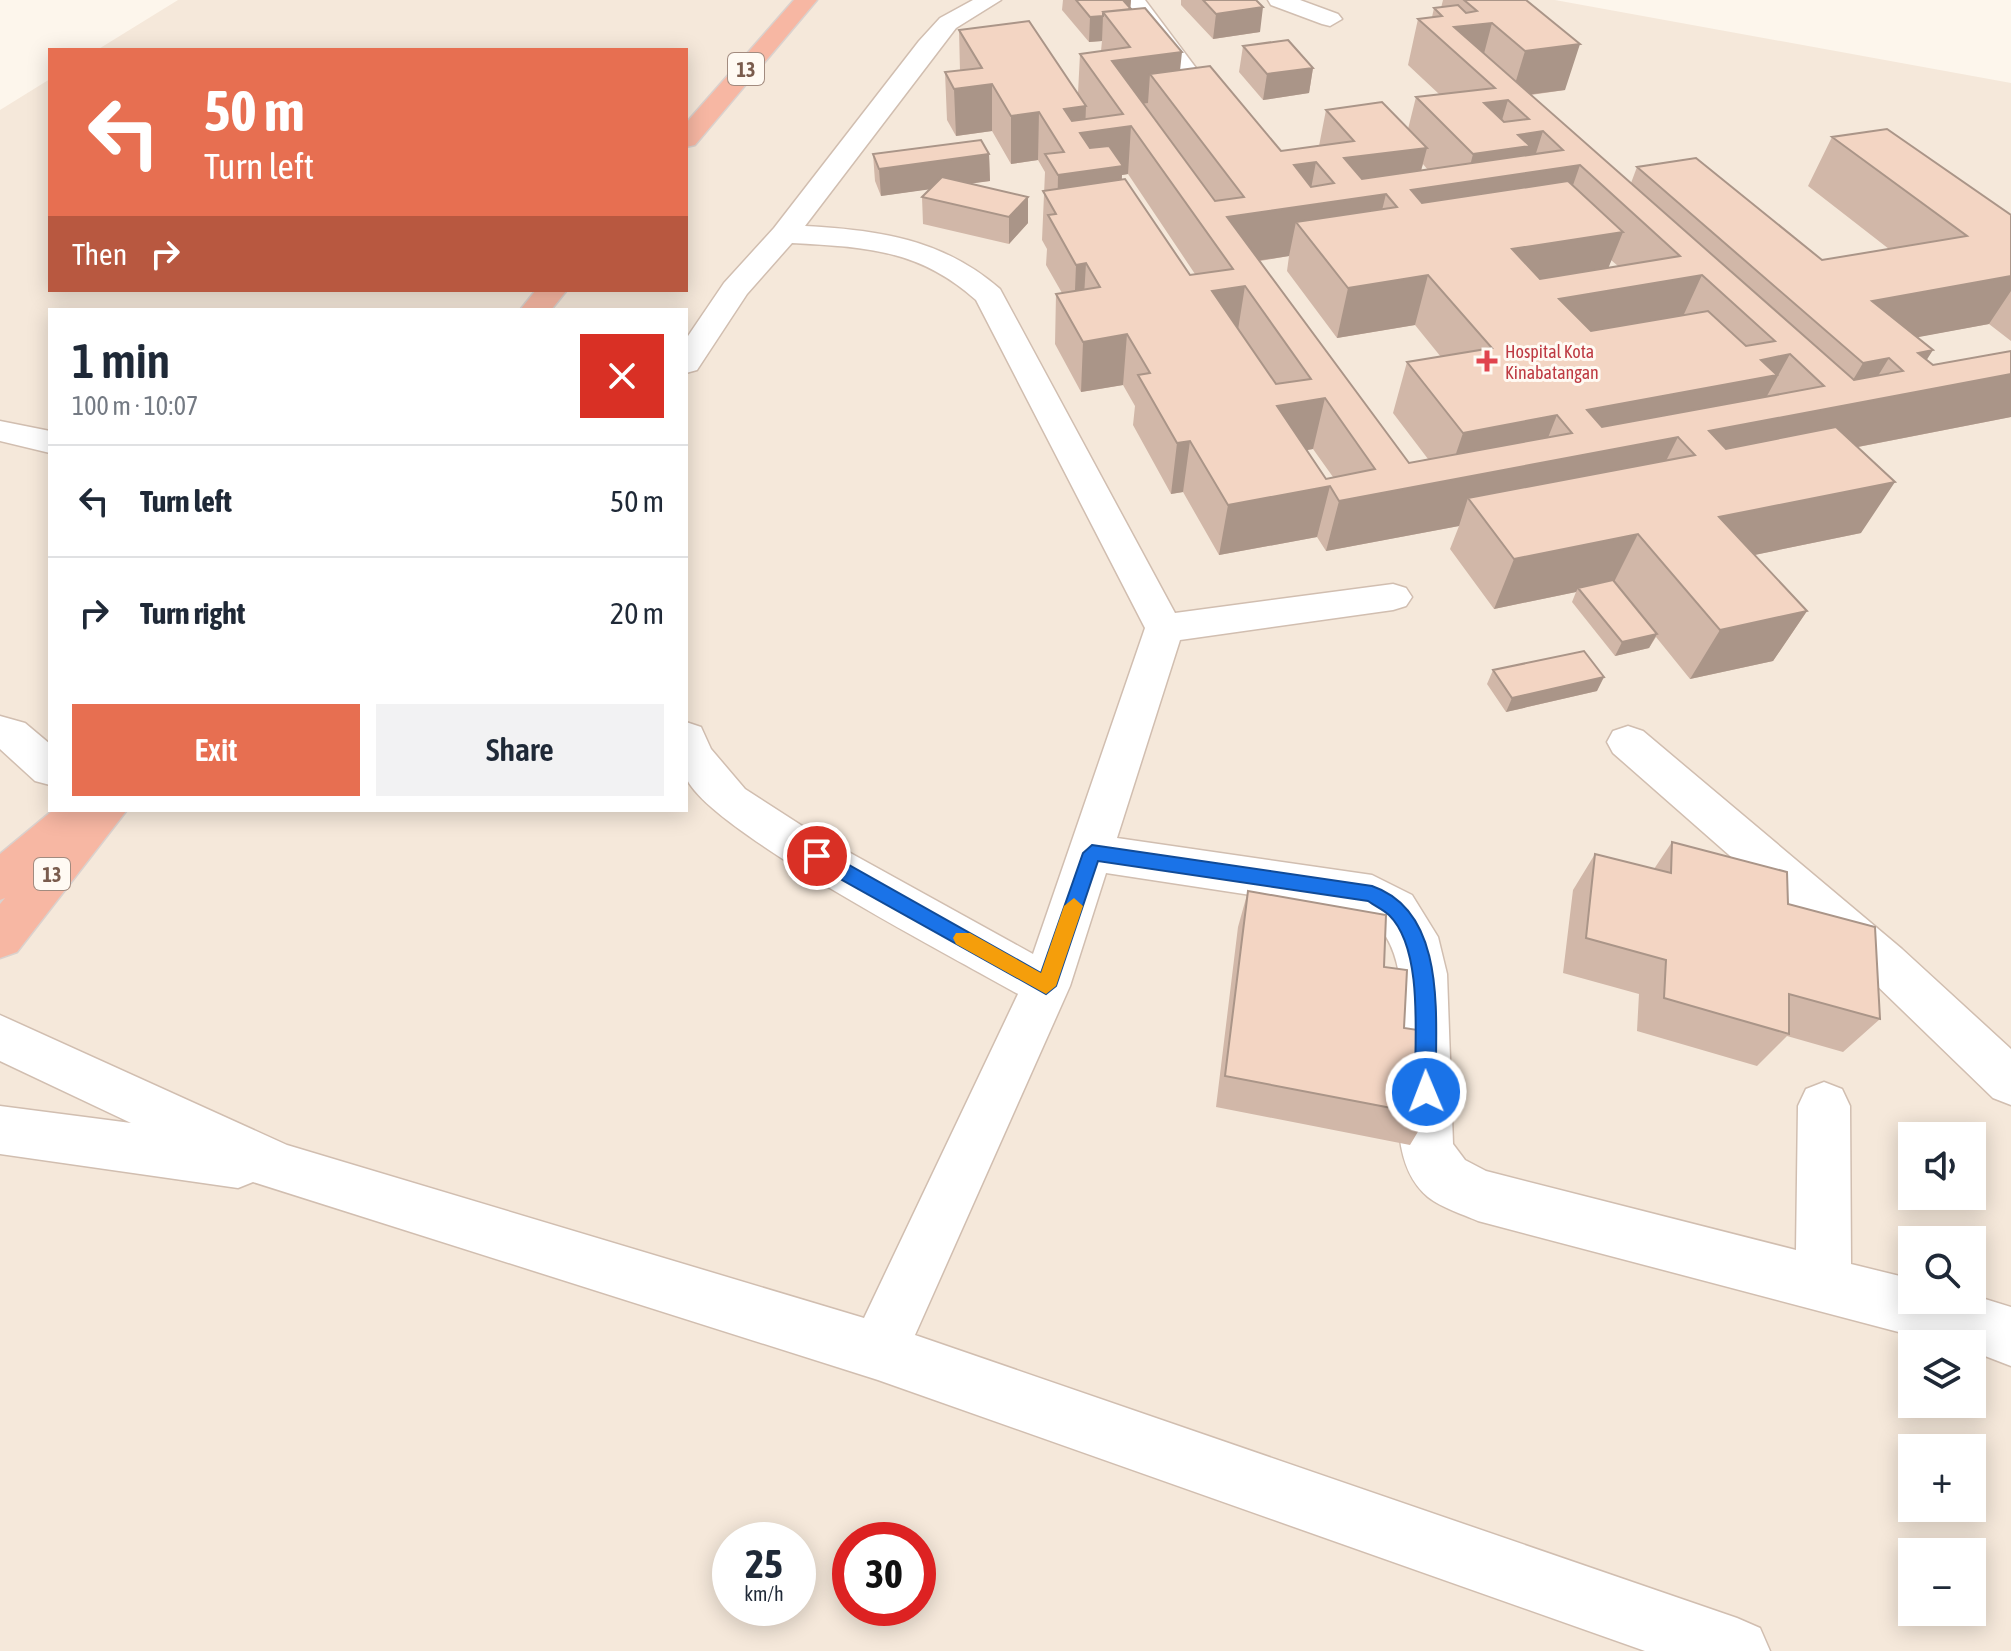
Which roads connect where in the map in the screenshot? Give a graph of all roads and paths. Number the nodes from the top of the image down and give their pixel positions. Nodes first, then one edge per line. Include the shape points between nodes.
1 (806, 0) edge
2 (990, 0) edge
3 (1133, 0) edge
4 (1279, 0) edge
5 (1330, 19) dead end
6 (691, 128) edge
7 (1237, 140) edge
8 (784, 234) junction
9 (550, 292) edge
10 (537, 308) edge
11 (688, 360) edge
12 (0, 431) edge
13 (48, 442) edge
14 (1393, 597) dead end
15 (1164, 628) junction
16 (0, 732) edge
17 (1628, 742) dead end
18 (688, 743) edge
19 (48, 767) edge
20 (82, 812) edge
21 (103, 812) edge
22 (1092, 853) junction
23 (0, 881) edge
24 (0, 938) edge
25 (1046, 986) junction
26 (0, 1037) edge
27 (2011, 1082) edge
28 (1824, 1106) dead end
29 (0, 1130) edge
30 (280, 1168) junction
31 (1823, 1284) junction
32 (2011, 1337) edge
33 (878, 1351) junction
34 (1737, 1651) edge

1 - 6 highway, 13
2 - 8 street via 948,23
3 - 7 street
4 - 5 street
8 - 11 street via 735,289
8 - 15 street via 866,238 915,248 965,271 989,295
9 - 10 highway
12 - 13 street
14 - 15 street
15 - 22 street
16 - 19 street via 10,734
17 - 27 street via 1885,963
18 - 25 street via 730,801 791,842
20 - 23 highway, 13
21 - 24 highway, 13
22 - 25 street
22 - 31 street via 1372,894 1396,909 1415,937 1423,974 1427,1151 1446,1178 1478,1195
25 - 33 street
26 - 30 street
28 - 31 street
29 - 30 street
30 - 33 street
31 - 32 street
33 - 34 street

